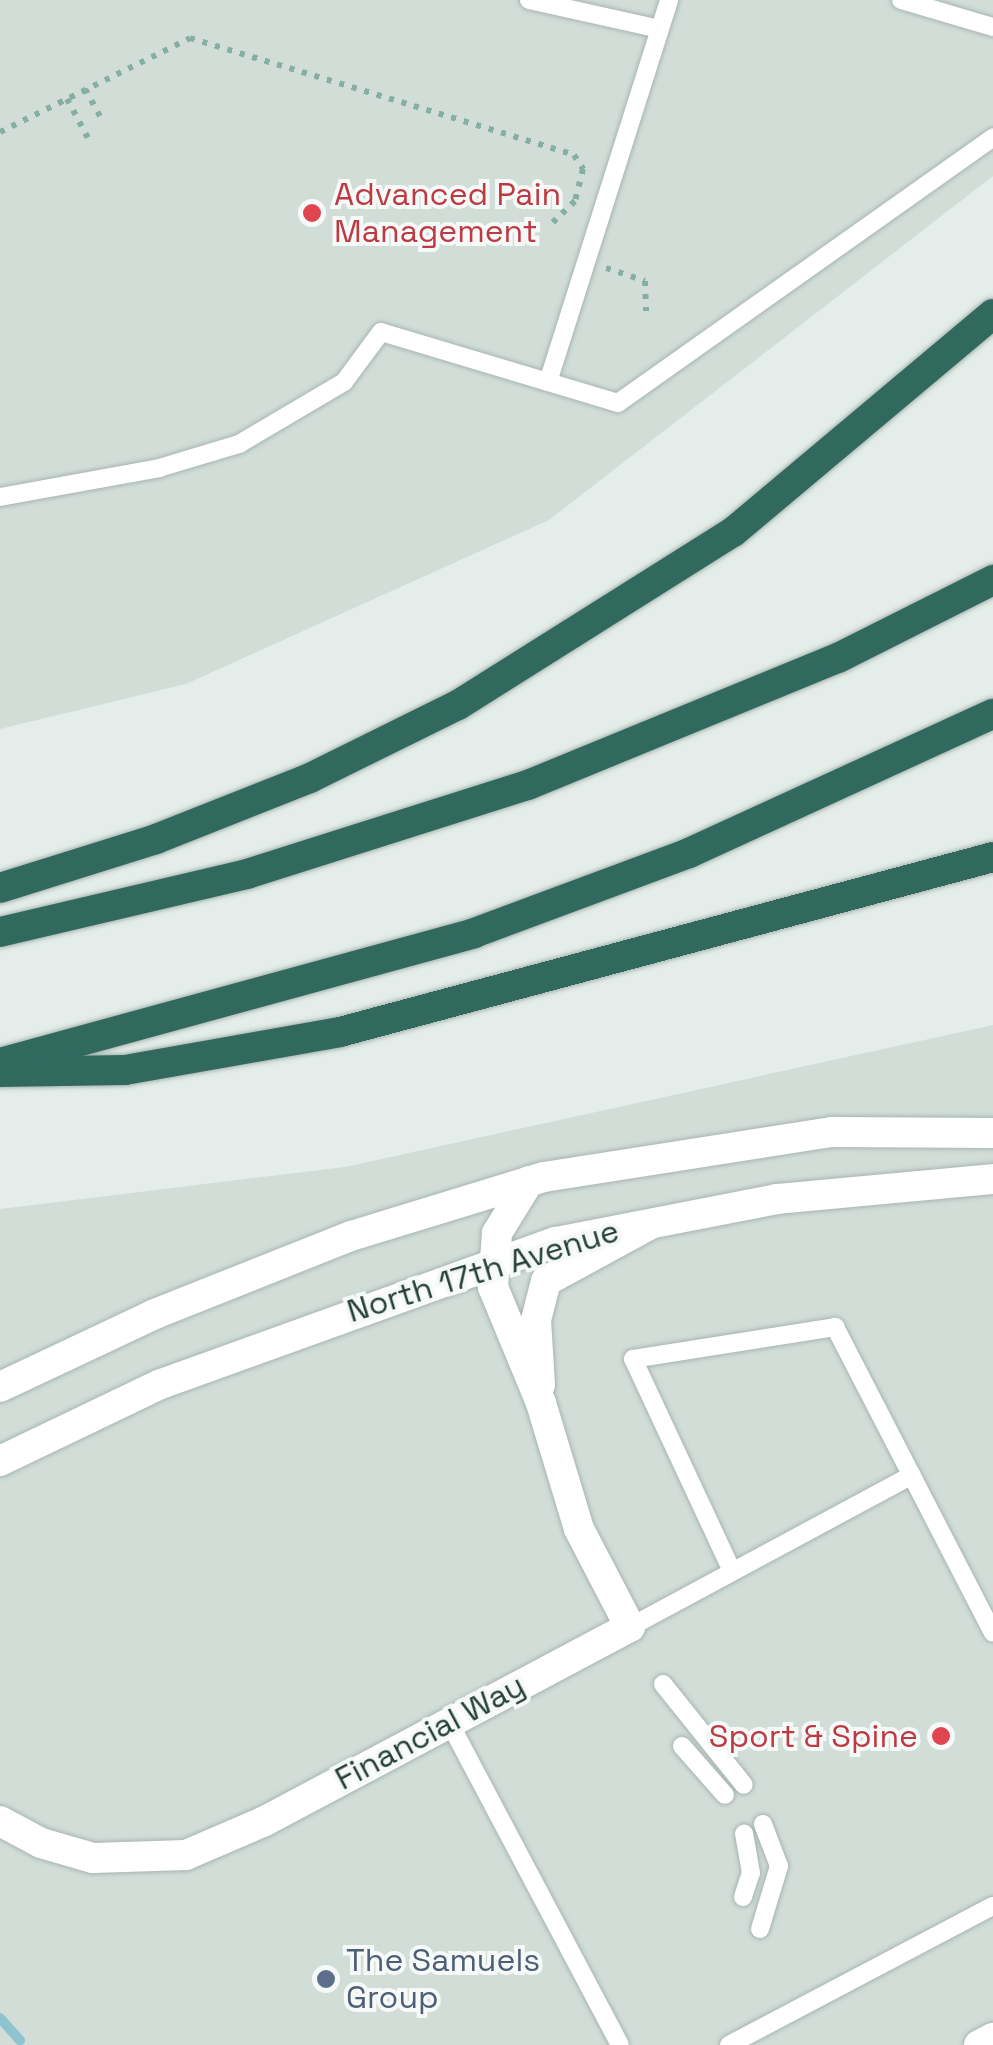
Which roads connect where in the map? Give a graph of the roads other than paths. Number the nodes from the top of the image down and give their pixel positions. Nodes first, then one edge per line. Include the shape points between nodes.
1 (529, 0) edge
2 (669, 0) edge
3 (902, 0) edge
4 (993, 27) edge
5 (660, 29) junction
6 (993, 136) edge
7 (993, 314) edge
8 (548, 382) junction
9 (0, 496) edge
10 (993, 580) edge
11 (993, 714) edge
12 (993, 858) edge
13 (0, 888) edge
14 (0, 932) edge
15 (0, 1062) edge
16 (0, 1072) edge
17 (993, 1133) edge
18 (993, 1179) edge
19 (530, 1181) junction
20 (659, 1218) junction
21 (492, 1262) junction
22 (0, 1387) edge
23 (541, 1403) junction
24 (0, 1461) edge
25 (912, 1476) junction
26 (732, 1571) junction
27 (630, 1626) junction
28 (993, 1632) edge
29 (663, 1684) dead end
30 (449, 1722) junction
31 (682, 1746) dead end
32 (744, 1785) dead end
33 (725, 1795) dead end
34 (0, 1820) edge
35 (763, 1824) dead end
36 (744, 1834) dead end
37 (743, 1897) dead end
38 (993, 1906) edge
39 (760, 1928) dead end
40 (993, 2038) edge
41 (620, 2045) edge
42 (729, 2045) edge
43 (980, 2045) edge

1 - 5 lane
2 - 5 lane
3 - 4 lane
5 - 8 lane
6 - 8 lane via 618,403
7 - 13 highway via 733,532 458,705 293,784 156,839
8 - 9 lane via 381,332 344,382 239,444 159,468
10 - 14 highway via 821,666 528,785 247,874
11 - 15 highway via 704,846 474,933
12 - 16 highway via 356,1029 125,1070
17 - 19 main road, North 17th Avenue via 806,1135
18 - 20 main road, North 17th Avenue via 777,1199
19 - 21 main road via 500,1226
19 - 22 main road, North 17th Avenue via 309,1252
20 - 21 main road, North 17th Avenue
20 - 23 main road via 546,1281 536,1320
21 - 23 main road via 499,1308
21 - 24 main road, North 17th Avenue via 161,1384
23 - 27 main road via 579,1529
25 - 26 lane
25 - 26 lane via 836,1326 632,1359
25 - 28 lane
26 - 27 lane
27 - 30 main road, Financial Way
29 - 32 lane
30 - 34 main road, Financial Way via 246,1830 176,1857 120,1862 73,1854
30 - 41 lane
31 - 33 lane
35 - 39 lane via 779,1866
36 - 37 lane via 750,1872
38 - 42 lane
40 - 43 main road

